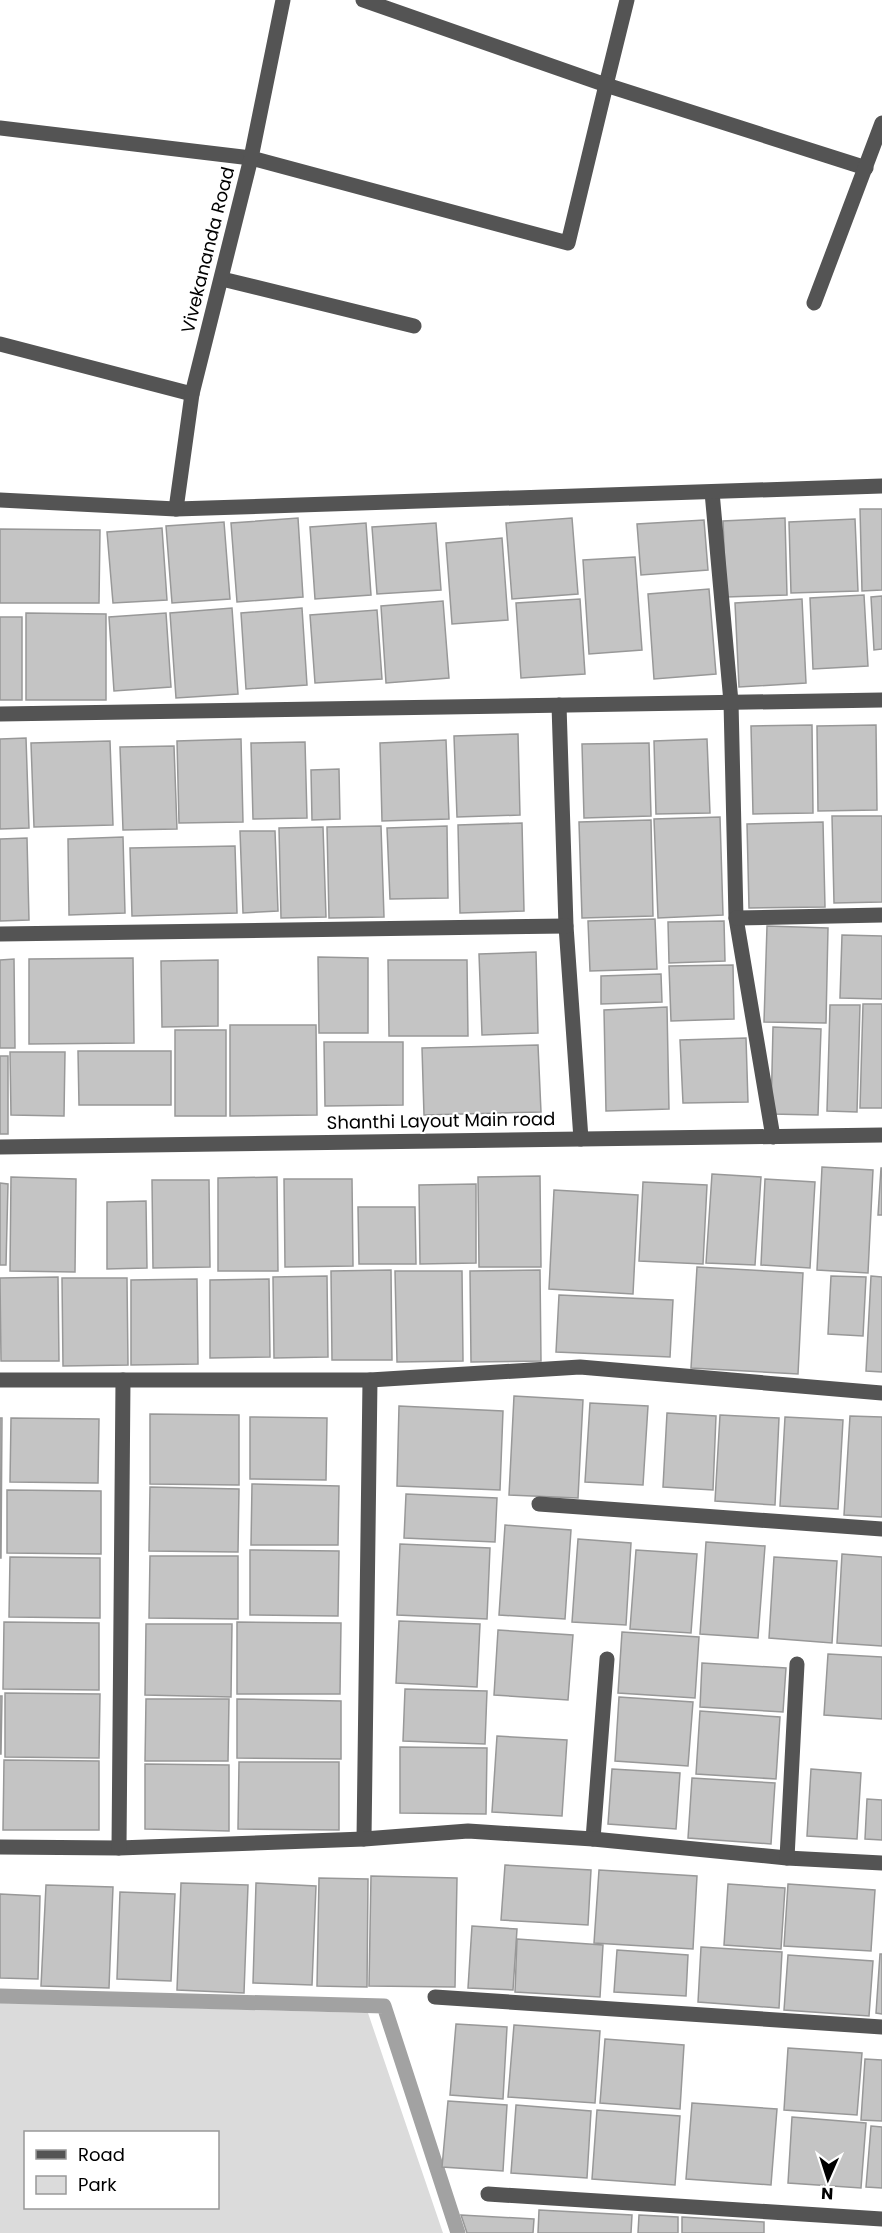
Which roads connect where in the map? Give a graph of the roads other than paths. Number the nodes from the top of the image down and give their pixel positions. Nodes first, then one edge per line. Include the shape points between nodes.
1 (283, 0) edge
2 (363, 0) edge
3 (627, 0) edge
4 (606, 85) junction
5 (882, 123) edge
6 (0, 128) edge
7 (251, 158) junction
8 (866, 168) junction
9 (222, 279) junction
10 (814, 303) dead end
11 (414, 326) dead end
12 (0, 344) edge
13 (192, 394) junction
14 (882, 486) edge
15 (712, 492) junction
16 (0, 500) edge
17 (176, 509) junction
18 (882, 700) edge
19 (731, 702) junction
20 (559, 705) junction
21 (0, 714) edge
22 (882, 915) edge
23 (736, 918) junction
24 (566, 926) junction
25 (0, 934) edge
26 (882, 1135) edge
27 (773, 1137) junction
28 (581, 1139) junction
29 (0, 1147) edge
30 (0, 1380) edge
31 (123, 1380) junction
32 (370, 1380) junction
33 (882, 1393) edge
34 (539, 1504) dead end
35 (882, 1529) edge
36 (607, 1659) dead end
37 (797, 1664) dead end
38 (364, 1839) junction
39 (593, 1839) junction
40 (0, 1847) edge
41 (119, 1848) junction
42 (787, 1858) junction
43 (882, 1863) edge
44 (435, 1997) dead end
45 (882, 2027) edge
46 (488, 2194) dead end
47 (882, 2219) edge

1 - 7 street, Vivekananda Road
2 - 4 street
3 - 4 street
4 - 7 street via 568,243
4 - 8 street
5 - 8 street
6 - 7 street
7 - 9 street, Vivekananda Road
8 - 10 street
9 - 11 street
9 - 13 street, Vivekananda Road
12 - 13 street
13 - 17 street, Vivekananda Road
14 - 15 street
15 - 17 street
15 - 19 street
16 - 17 street
18 - 19 street
19 - 20 street
19 - 23 street
20 - 21 street
20 - 24 street
22 - 23 street
23 - 27 street
24 - 25 street
24 - 28 street
26 - 27 street, Shanthi Layout Main road
27 - 28 street, Shanthi Layout Main road
28 - 29 street, Shanthi Layout Main road
30 - 31 street
31 - 32 street
31 - 41 street
32 - 33 street via 580,1367
32 - 38 street
34 - 35 street
36 - 39 street
37 - 42 street
38 - 39 street via 468,1831
38 - 41 street
39 - 42 street
40 - 41 street
42 - 43 street
44 - 45 street
46 - 47 street

